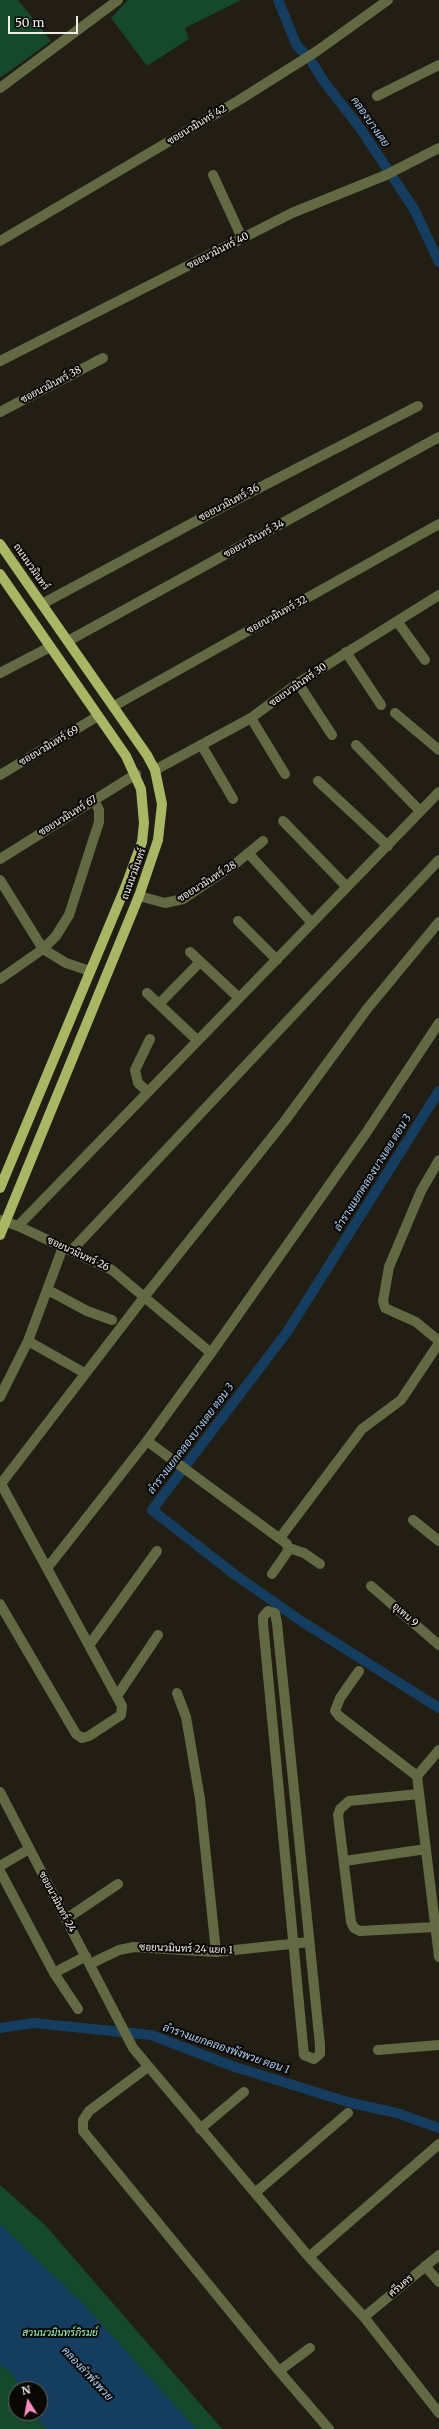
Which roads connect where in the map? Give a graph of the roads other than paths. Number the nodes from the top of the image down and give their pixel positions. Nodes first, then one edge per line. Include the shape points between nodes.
1 (118, 0) edge
2 (388, 0) edge
3 (439, 64) edge
4 (0, 88) edge
5 (378, 96) dead end
6 (439, 148) edge
7 (213, 175) dead end
8 (242, 238) junction
9 (0, 241) edge
10 (103, 358) dead end
11 (0, 361) edge
12 (418, 406) dead end
13 (0, 412) edge
14 (439, 437) edge
15 (439, 524) edge
16 (0, 544) edge
17 (0, 574) edge
18 (439, 595) edge
19 (42, 604) junction
20 (397, 621) junction
21 (68, 641) junction
22 (50, 647) junction
23 (346, 652) junction
24 (425, 660) dead end
25 (0, 674) edge
26 (298, 683) junction
27 (381, 705) dead end
28 (114, 706) junction
29 (395, 712) dead end
30 (98, 716) junction
31 (251, 718) junction
32 (332, 735) dead end
33 (356, 745) dead end
34 (202, 746) junction
35 (439, 750) edge
36 (155, 770) junction
37 (0, 774) edge
38 (136, 774) junction
39 (285, 774) dead end
40 (318, 781) dead end
41 (439, 792) edge
42 (233, 799) dead end
43 (94, 800) junction
44 (420, 811) junction
45 (283, 821) dead end
46 (263, 841) dead end
47 (388, 846) junction
48 (249, 854) junction
49 (0, 858) edge
50 (439, 860) edge
51 (0, 880) edge
52 (346, 886) junction
53 (139, 896) junction
54 (238, 921) dead end
55 (439, 922) edge
56 (312, 923) junction
57 (43, 949) junction
58 (190, 952) dead end
59 (277, 960) junction
60 (200, 962) junction
61 (90, 971) junction
62 (0, 979) edge
63 (147, 993) dead end
64 (240, 998) junction
65 (159, 1004) junction
66 (439, 1023) edge
67 (150, 1039) dead end
68 (197, 1040) junction
69 (147, 1091) junction
70 (439, 1160) edge
71 (2, 1177) edge
72 (0, 1188) edge
73 (3, 1221) edge
74 (18, 1226) junction
75 (0, 1235) edge
76 (67, 1249) junction
77 (48, 1290) junction
78 (145, 1296) junction
79 (112, 1320) dead end
80 (28, 1341) junction
81 (439, 1342) edge
82 (211, 1353) junction
83 (81, 1371) dead end
84 (0, 1397) edge
85 (147, 1441) junction
86 (1, 1485) edge
87 (413, 1520) dead end
88 (280, 1538) junction
89 (439, 1541) edge
90 (289, 1548) junction
91 (157, 1551) dead end
92 (320, 1564) dead end
93 (48, 1567) junction
94 (272, 1574) dead end
95 (371, 1586) dead end
96 (0, 1604) edge
97 (158, 1635) dead end
98 (90, 1644) junction
99 (439, 1645) edge
100 (359, 1671) dead end
101 (177, 1692) dead end
102 (117, 1696) junction
103 (439, 1750) edge
104 (417, 1776) junction
105 (0, 1792) edge
106 (419, 1794) junction
107 (29, 1849) junction
108 (426, 1849) junction
109 (345, 1861) junction
110 (0, 1866) edge
111 (0, 1871) edge
112 (118, 1884) dead end
113 (66, 1919) junction
114 (435, 1927) junction
115 (309, 1942) junction
116 (293, 1944) junction
117 (216, 1952) junction
118 (439, 1957) edge
119 (88, 1960) junction
120 (54, 1973) junction
121 (78, 2009) dead end
122 (439, 2045) edge
123 (378, 2050) dead end
124 (148, 2067) junction
125 (244, 2092) dead end
126 (348, 2113) dead end
127 (200, 2129) junction
128 (439, 2144) edge
129 (255, 2193) junction
130 (439, 2255) edge
131 (309, 2257) junction
132 (425, 2266) junction
133 (439, 2282) edge
134 (364, 2317) junction
135 (310, 2348) dead end
136 (278, 2371) junction
137 (439, 2413) edge
138 (328, 2429) edge

1 - 4 street
2 - 9 street, ซอยนวมินทร์ 42 via 317,51 241,99
3 - 5 street
6 - 8 street, ซอยนวมินทร์ 40 via 386,175 292,212
7 - 8 street
8 - 11 street, ซอยนวมินทร์ 40
10 - 13 street, ซอยนวมินทร์ 38
12 - 19 street, ซอยนวมินทร์ 36
14 - 21 street, ซอยนวมินทร์ 34
15 - 28 street, ซอยนวมินทร์ 32
16 - 19 main road, ถนนนวมินทร์
17 - 22 main road, ถนนนวมินทร์
18 - 20 street, ซอยนวมินทร์ 30
19 - 21 main road, ถนนนวมินทร์
20 - 23 street, ซอยนวมินทร์ 30
20 - 24 street
21 - 28 main road, ถนนนวมินทร์
22 - 25 street
22 - 30 main road, ถนนนวมินทร์
23 - 26 street, ซอยนวมินทร์ 30
23 - 27 street
26 - 31 street, ซอยนวมินทร์ 30
26 - 32 street
28 - 36 main road, ถนนนวมินทร์
29 - 35 street
30 - 37 street, ซอยนวมินทร์ 69
30 - 38 main road, ถนนนวมินทร์
31 - 34 street, ซอยนวมินทร์ 30
31 - 39 street
33 - 44 street
34 - 36 street, ซอยนวมินทร์ 30
34 - 42 street
36 - 53 main road, ถนนนวมินทร์ via 162,804 161,823
38 - 43 street, ซอยนวมินทร์ 67
38 - 61 main road, ถนนนวมินทร์ via 143,806 142,842
40 - 47 street
41 - 44 street
43 - 49 street, ซอยนวมินทร์ 67
43 - 57 street via 99,810 99,822 69,915 56,936
44 - 47 street
45 - 52 street
46 - 48 street, ซอยนวมินทร์ 28
47 - 52 street
48 - 53 street, ซอยนวมินทร์ 28 via 174,902 165,903
48 - 56 street
50 - 76 street
51 - 57 street
52 - 56 street
53 - 73 main road, ถนนนวมินทร์
54 - 59 street
55 - 78 street via 367,1009 284,1122
56 - 59 street
57 - 61 street via 66,963
57 - 62 street
58 - 60 street
59 - 64 street
60 - 64 street
60 - 65 street
61 - 71 main road, ถนนนวมินทร์
63 - 65 street
64 - 68 street
65 - 68 street
66 - 82 street via 366,1133
67 - 69 street via 135,1070 138,1083
68 - 69 street
69 - 74 street
70 - 81 street via 422,1191 392,1261 383,1301 385,1308 416,1322
71 - 72 main road, ถนนนวมินทร์
73 - 74 street, ซอยนวมินทร์ 26
73 - 75 main road, ถนนนวมินทร์
74 - 76 street, ซอยนวมินทร์ 26
76 - 77 street
76 - 78 street, ซอยนวมินทร์ 26 via 112,1270
77 - 79 street via 87,1311
77 - 80 street
78 - 82 street, ซอยนวมินทร์ 26
78 - 86 street
80 - 83 street
80 - 84 street
81 - 88 street via 401,1400 362,1428
82 - 85 street
85 - 88 street
85 - 93 street
86 - 93 street
87 - 89 street
88 - 90 street
90 - 92 street via 304,1553
90 - 94 street
91 - 98 street
93 - 98 street
95 - 99 street, อุเทน 9
96 - 102 street via 76,1734 82,1738 89,1736 121,1715 122,1706
97 - 102 street
98 - 102 street
100 - 104 street via 340,1698 335,1711
101 - 117 street via 186,1717 200,1799
103 - 104 street
104 - 106 street
105 - 107 street, ซอยนวมินทร์ 24
106 - 108 street
106 - 109 street via 344,1804 338,1814
107 - 110 street
107 - 113 street, ซอยนวมินทร์ 24
108 - 109 street
108 - 114 street
109 - 114 street via 351,1922 354,1928 360,1930
111 - 120 street
112 - 113 street
113 - 119 street, ซอยนวมินทร์ 24
114 - 118 street
115 - 116 street, ซอยนวมินทร์ 24 แยก 1
115 - 116 street via 320,2045 320,2054 314,2059 304,2055
115 - 116 street via 277,1623 275,1613 268,1611 263,1617 263,1622
116 - 117 street, ซอยนวมินทร์ 24 แยก 1
117 - 119 street, ซอยนวมินทร์ 24 แยก 1 via 134,1947
119 - 120 street, ซอยนวมินทร์ 24 แยก 1
119 - 124 street, ซอยนวมินทร์ 24 via 125,2035
120 - 121 street
122 - 123 street
124 - 127 street, ซอยนวมินทร์ 24
124 - 136 street via 89,2111 83,2120 83,2131
125 - 127 street
126 - 129 street
127 - 129 street, ซอยนวมินทร์ 24
128 - 131 street
129 - 131 street, ซอยนวมินทร์ 24
130 - 132 street, ศรีนคร
131 - 134 street, ซอยนวมินทร์ 24
132 - 133 street
132 - 134 street, ศรีนคร
134 - 137 street, ซอยนวมินทร์ 24
135 - 136 street
136 - 138 street

